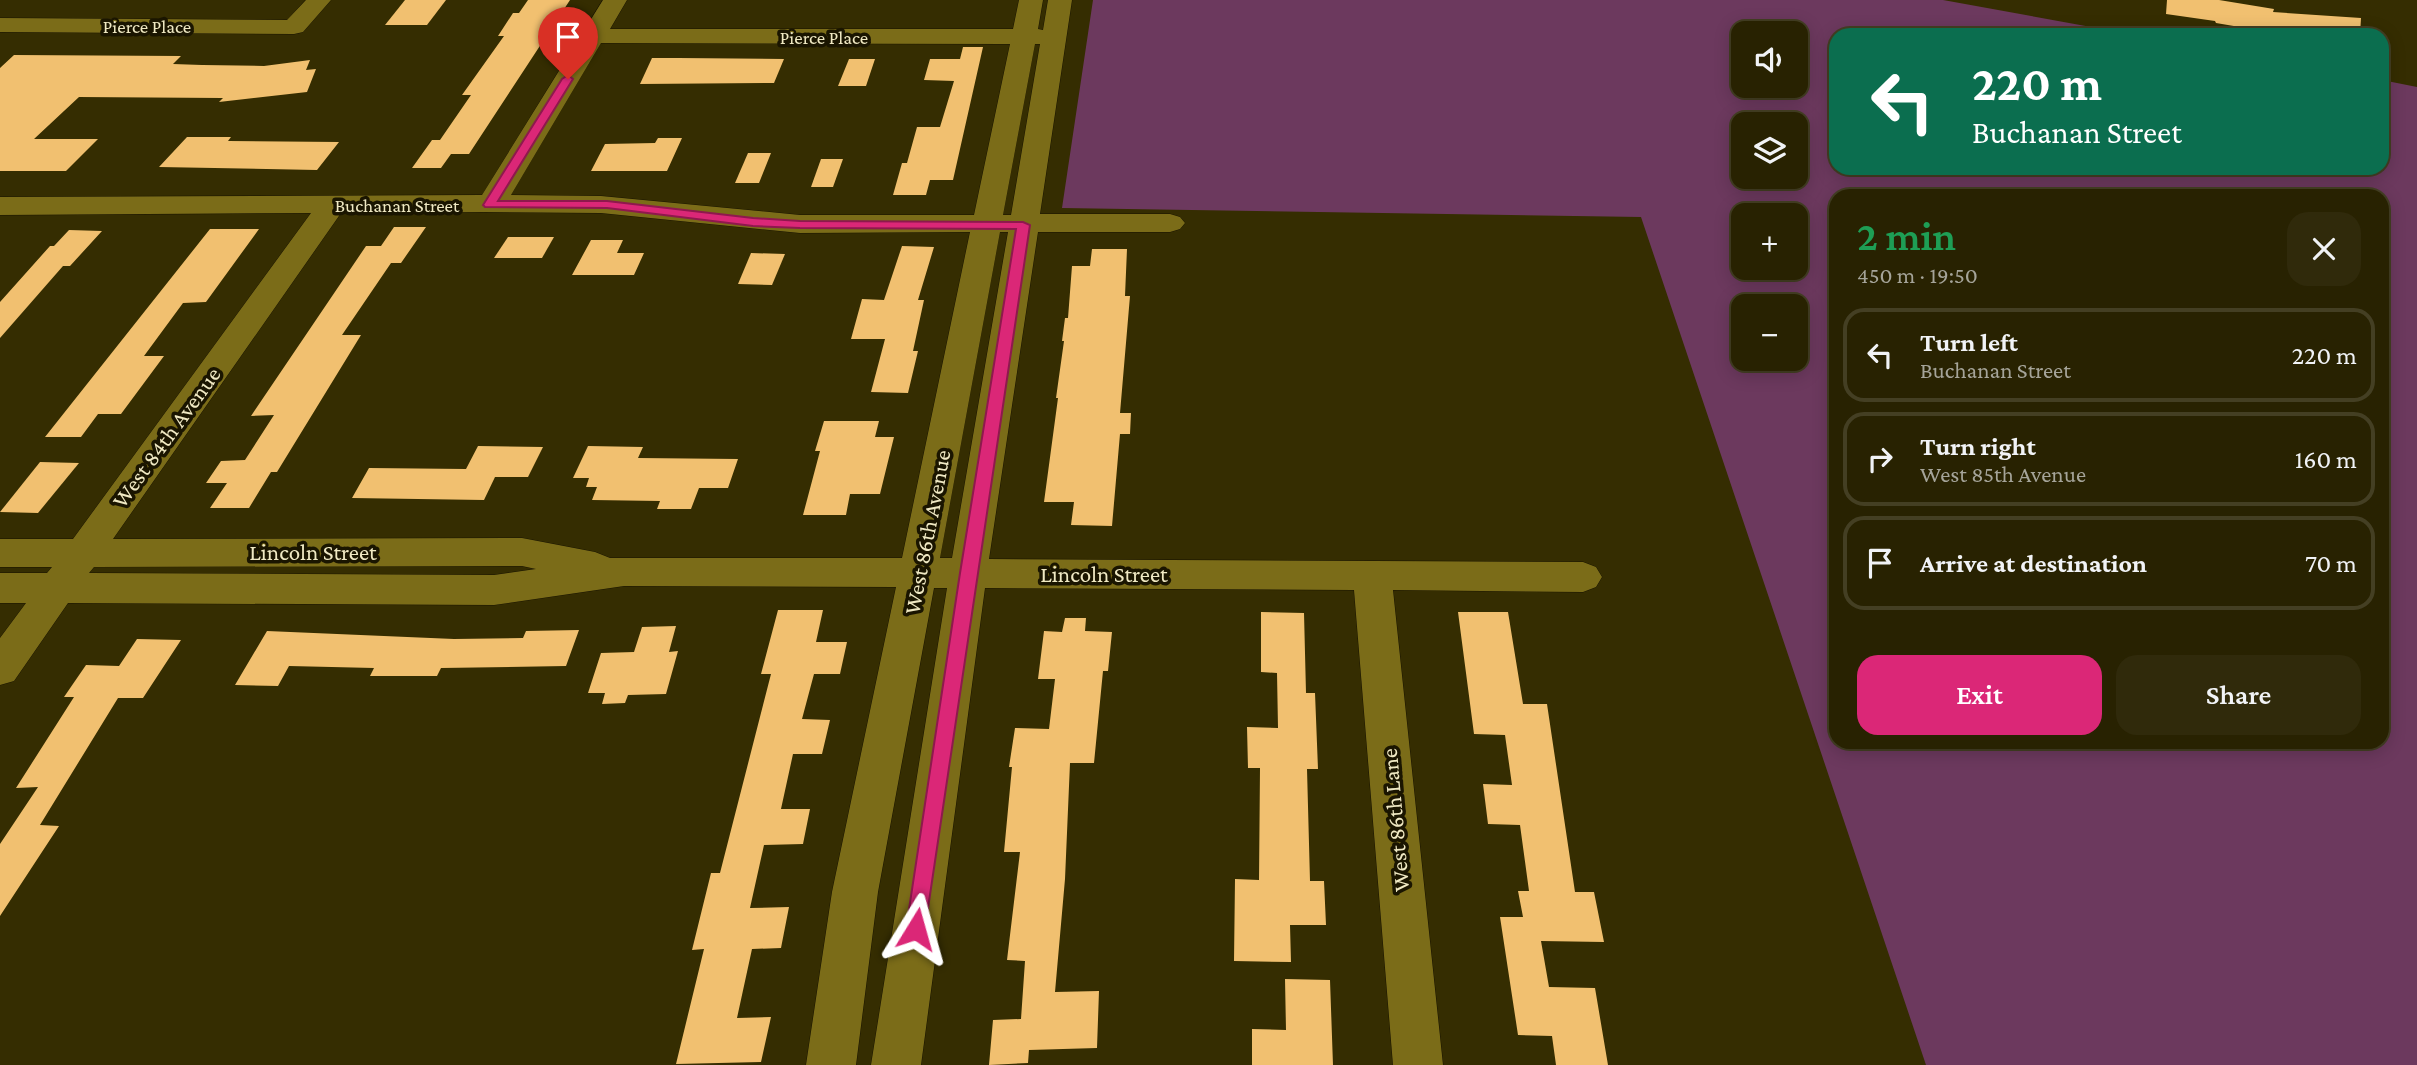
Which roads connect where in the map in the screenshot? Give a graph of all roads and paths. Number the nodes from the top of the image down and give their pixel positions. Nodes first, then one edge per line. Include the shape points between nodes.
1 (21, 0) edge
2 (319, 0) edge
3 (615, 0) edge
4 (1031, 0) edge
5 (1060, 0) edge
6 (0, 17) edge
7 (0, 25) edge
8 (594, 36) junction
9 (1039, 37) junction
10 (332, 205) junction
11 (490, 205) junction
12 (2, 208) edge
13 (1170, 223) dead end
14 (1006, 226) junction
15 (84, 552) junction
16 (0, 553) edge
17 (624, 571) junction
18 (918, 573) junction
19 (968, 573) junction
20 (1372, 575) junction
21 (1583, 577) dead end
22 (0, 588) edge
23 (57, 590) junction
24 (0, 669) edge
25 (831, 1065) edge
26 (897, 1065) edge
27 (1418, 1065) edge

1 - 6 street
2 - 7 street, Pierce Place via 294,27
3 - 8 street
4 - 9 street, West 86th Avenue
5 - 9 street, West 86th Avenue
8 - 9 street, Pierce Place
8 - 11 street
9 - 14 street, West 86th Avenue
10 - 11 street, Buchanan Street
10 - 12 street, Buchanan Street
10 - 15 street, West 84th Avenue
11 - 14 street, Buchanan Street via 607,204 800,224
13 - 14 street, Buchanan Street
14 - 18 street, West 86th Avenue
14 - 19 street, West 86th Avenue
15 - 16 street, Lincoln Street
15 - 17 street, Lincoln Street via 522,552
15 - 23 street, West 84th Avenue
17 - 18 street, Lincoln Street
17 - 23 street, Lincoln Street via 495,590
18 - 19 street, Lincoln Street
18 - 25 street, West 86th Avenue via 855,892
19 - 20 street, Lincoln Street
19 - 26 street, West 86th Avenue
20 - 21 street, Lincoln Street
20 - 27 street, West 86th Lane
22 - 23 street, Lincoln Street
23 - 24 street, West 84th Avenue

